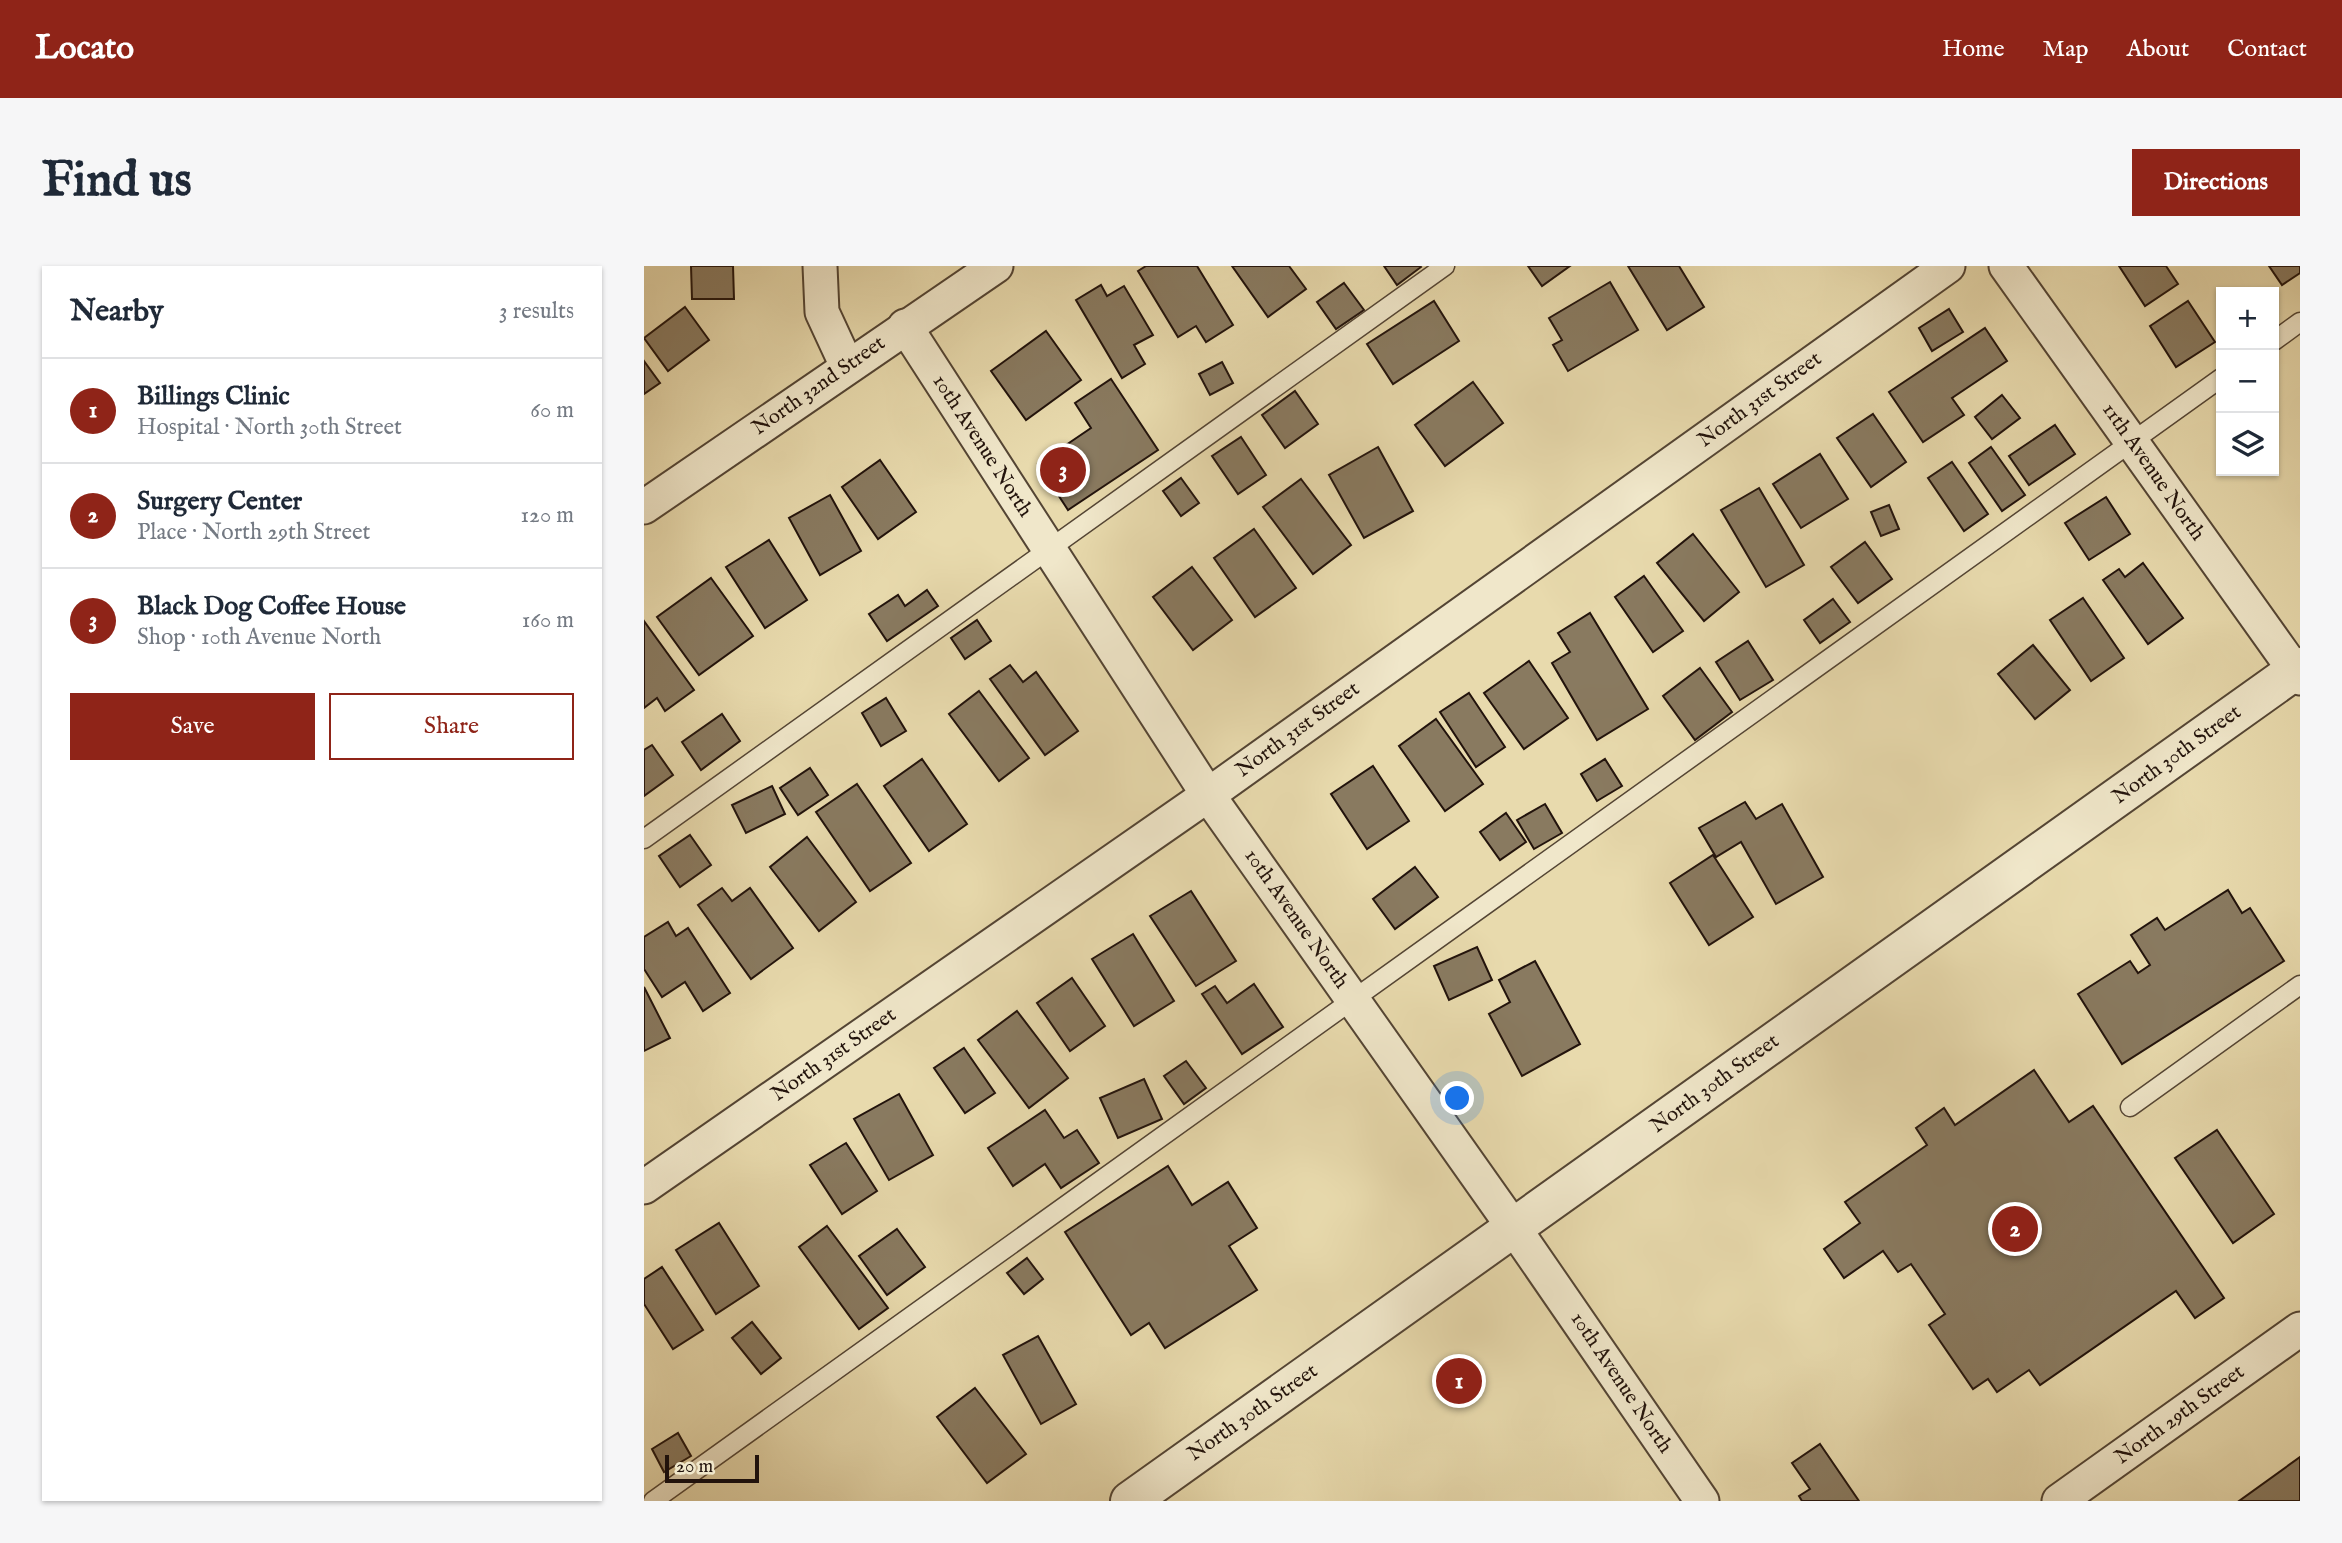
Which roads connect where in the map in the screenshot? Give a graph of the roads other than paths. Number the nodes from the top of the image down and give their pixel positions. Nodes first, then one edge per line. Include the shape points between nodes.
1 (820, 266) edge
2 (996, 266) edge
3 (1445, 266) edge
4 (1948, 266) edge
5 (2006, 266) edge
6 (2300, 322) edge
7 (905, 326) junction
8 (2279, 337) edge
9 (847, 366) junction
10 (2216, 382) edge
11 (2132, 442) junction
12 (644, 508) edge
13 (1050, 550) junction
14 (2298, 672) edge
15 (1208, 795) junction
16 (644, 839) edge
17 (2300, 985) edge
18 (1353, 1000) junction
19 (2130, 1107) dead end
20 (644, 1187) edge
21 (1514, 1228) junction
22 (2300, 1329) edge
23 (653, 1501) edge
24 (1130, 1501) edge
25 (1702, 1501) edge
26 (2060, 1501) edge

1 - 9 street via 822,312
2 - 7 street, North 32nd Street
3 - 13 lane
4 - 15 street, North 31st Street
5 - 11 street, 11th Avenue North
6 - 8 lane
7 - 9 street, North 32nd Street
7 - 13 street, 10th Avenue North
9 - 12 street, North 32nd Street
10 - 11 lane
11 - 14 street, 11th Avenue North
11 - 18 lane
13 - 15 street, 10th Avenue North
13 - 16 lane
14 - 21 street, North 30th Street
15 - 18 street, 10th Avenue North
15 - 20 street, North 31st Street
17 - 19 lane
18 - 21 street, 10th Avenue North
18 - 23 lane
21 - 24 street, North 30th Street
21 - 25 street, 10th Avenue North
22 - 26 street, North 29th Street

